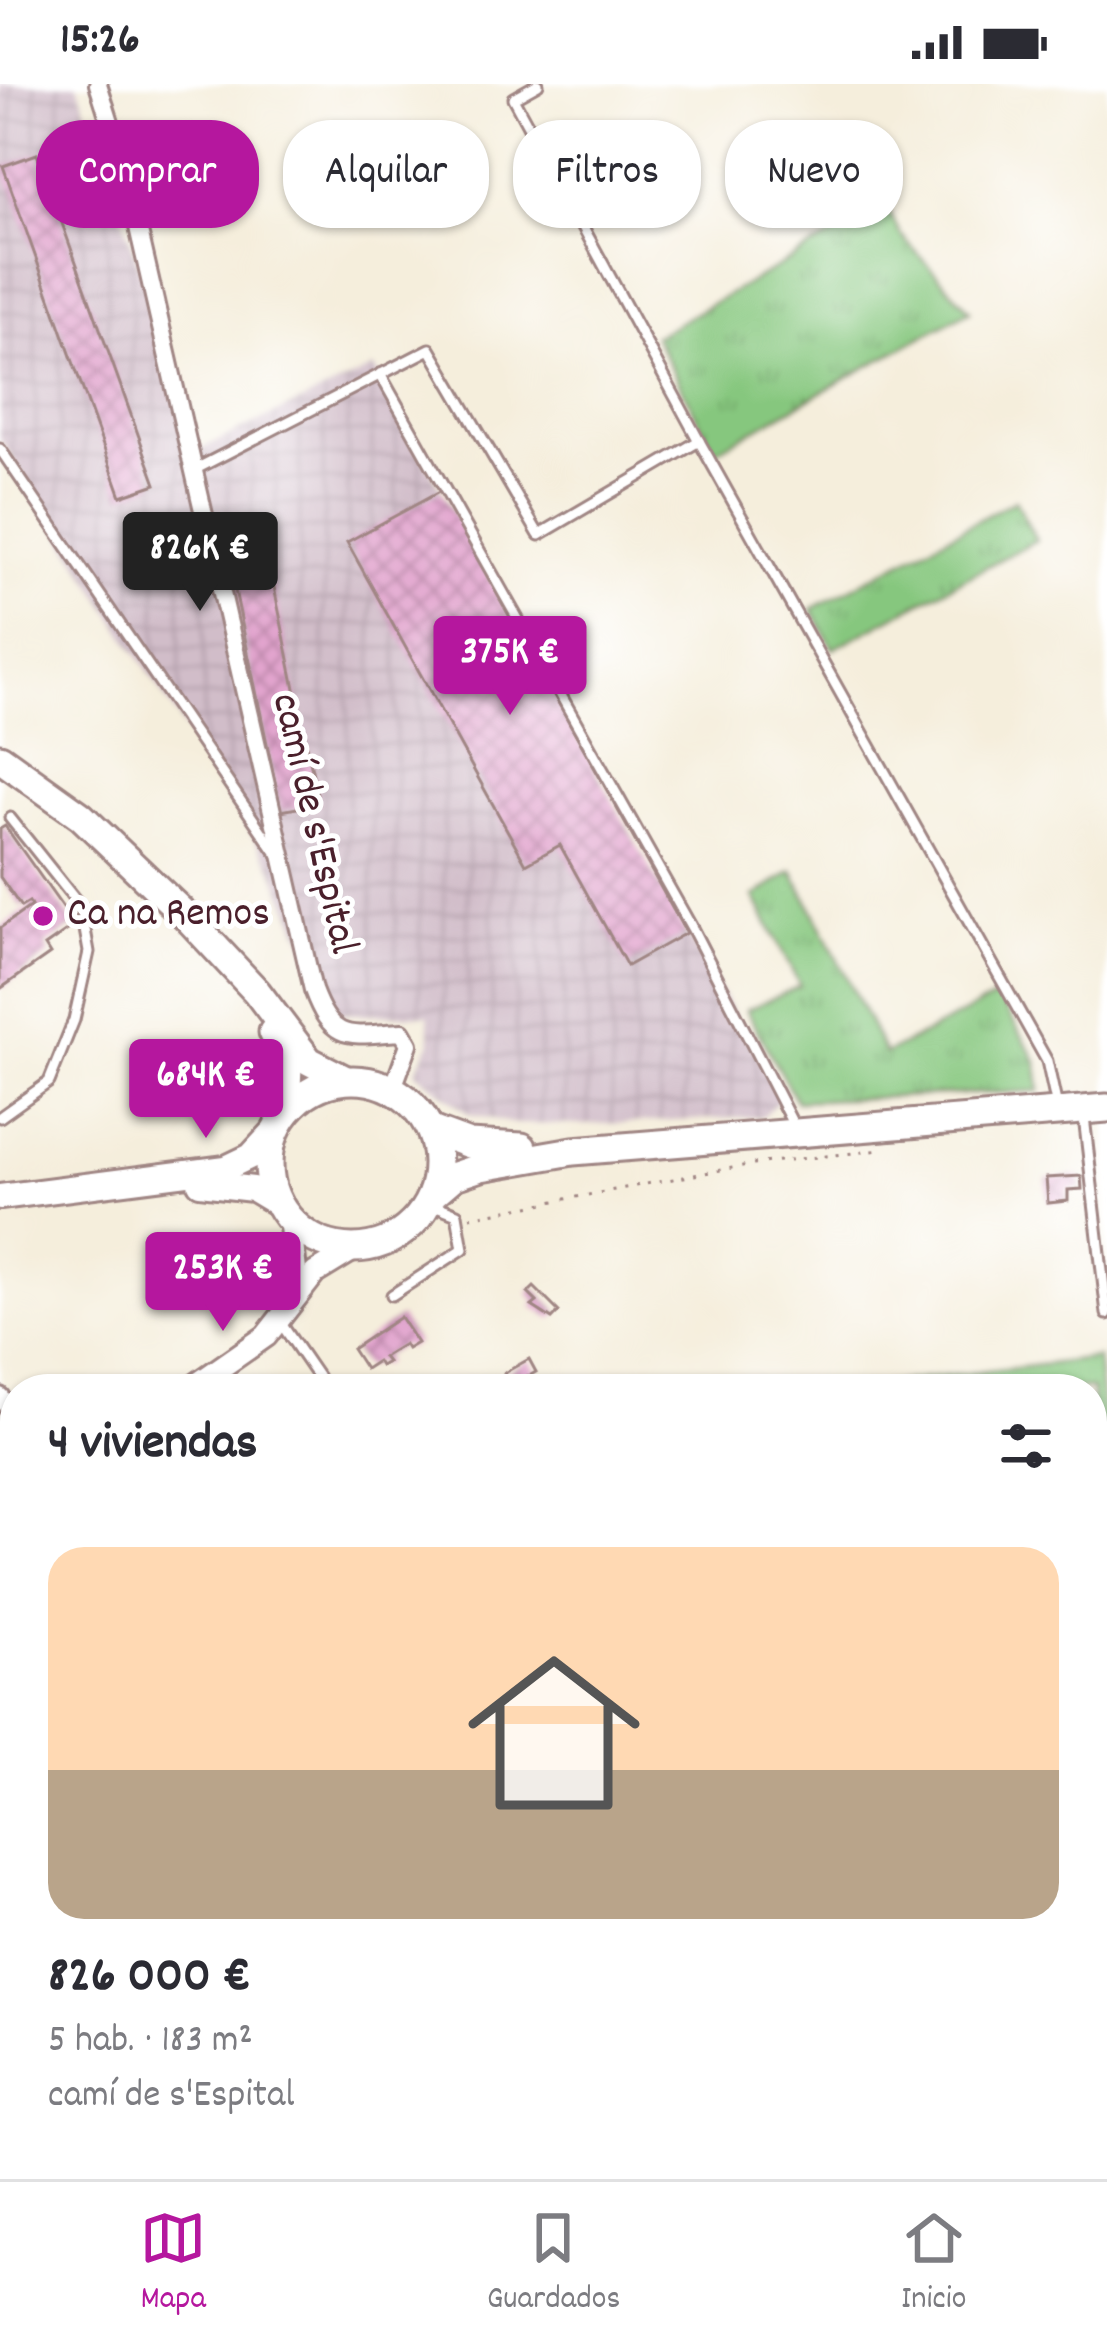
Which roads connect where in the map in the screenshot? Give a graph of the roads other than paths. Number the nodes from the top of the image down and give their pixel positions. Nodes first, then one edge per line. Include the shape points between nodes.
1 (98, 84) edge
2 (538, 84) edge
3 (380, 374) junction
4 (699, 440) junction
5 (0, 449) edge
6 (194, 470) junction
7 (0, 758) edge
8 (10, 818) dead end
9 (284, 864) junction
10 (244, 981) junction
11 (344, 1079) junction
12 (393, 1088) junction
13 (1083, 1110) edge
14 (0, 1117) edge
15 (281, 1120) junction
16 (431, 1130) junction
17 (798, 1133) junction
18 (573, 1151) junction
19 (162, 1180) junction
20 (0, 1197) edge
21 (430, 1198) junction
22 (284, 1213) junction
23 (356, 1248) junction
24 (392, 1295) dead end
25 (1107, 1314) edge
26 (282, 1319) junction
27 (210, 1374) edge
28 (317, 1374) edge

1 - 6 street, camí de s'Espital
2 - 4 lane via 513,98
3 - 4 lane via 430,349 539,535
3 - 6 lane
3 - 17 lane via 692,928
4 - 13 lane via 1047,1061
5 - 9 lane
6 - 9 street, camí de s'Espital
7 - 10 main road via 82,816
8 - 14 lane via 81,907 89,952 49,1082
9 - 12 street, camí de s'Espital via 325,1023 351,1034 402,1032 409,1044
10 - 11 main road via 309,1061
10 - 15 main road via 285,1054
11 - 12 main road
11 - 15 main road via 317,1087
12 - 16 main road
13 - 17 main road
13 - 25 lane
15 - 19 main road via 251,1156
15 - 22 main road via 268,1164
16 - 18 main road via 481,1145
16 - 21 main road via 438,1162
17 - 18 main road
18 - 21 main road via 454,1176
19 - 20 main road
19 - 22 main road via 235,1184
21 - 23 main road via 401,1234
21 - 24 lane via 459,1219 463,1249
22 - 23 main road via 332,1246
22 - 26 street via 296,1276
23 - 26 street via 315,1273
26 - 27 street
26 - 28 lane

